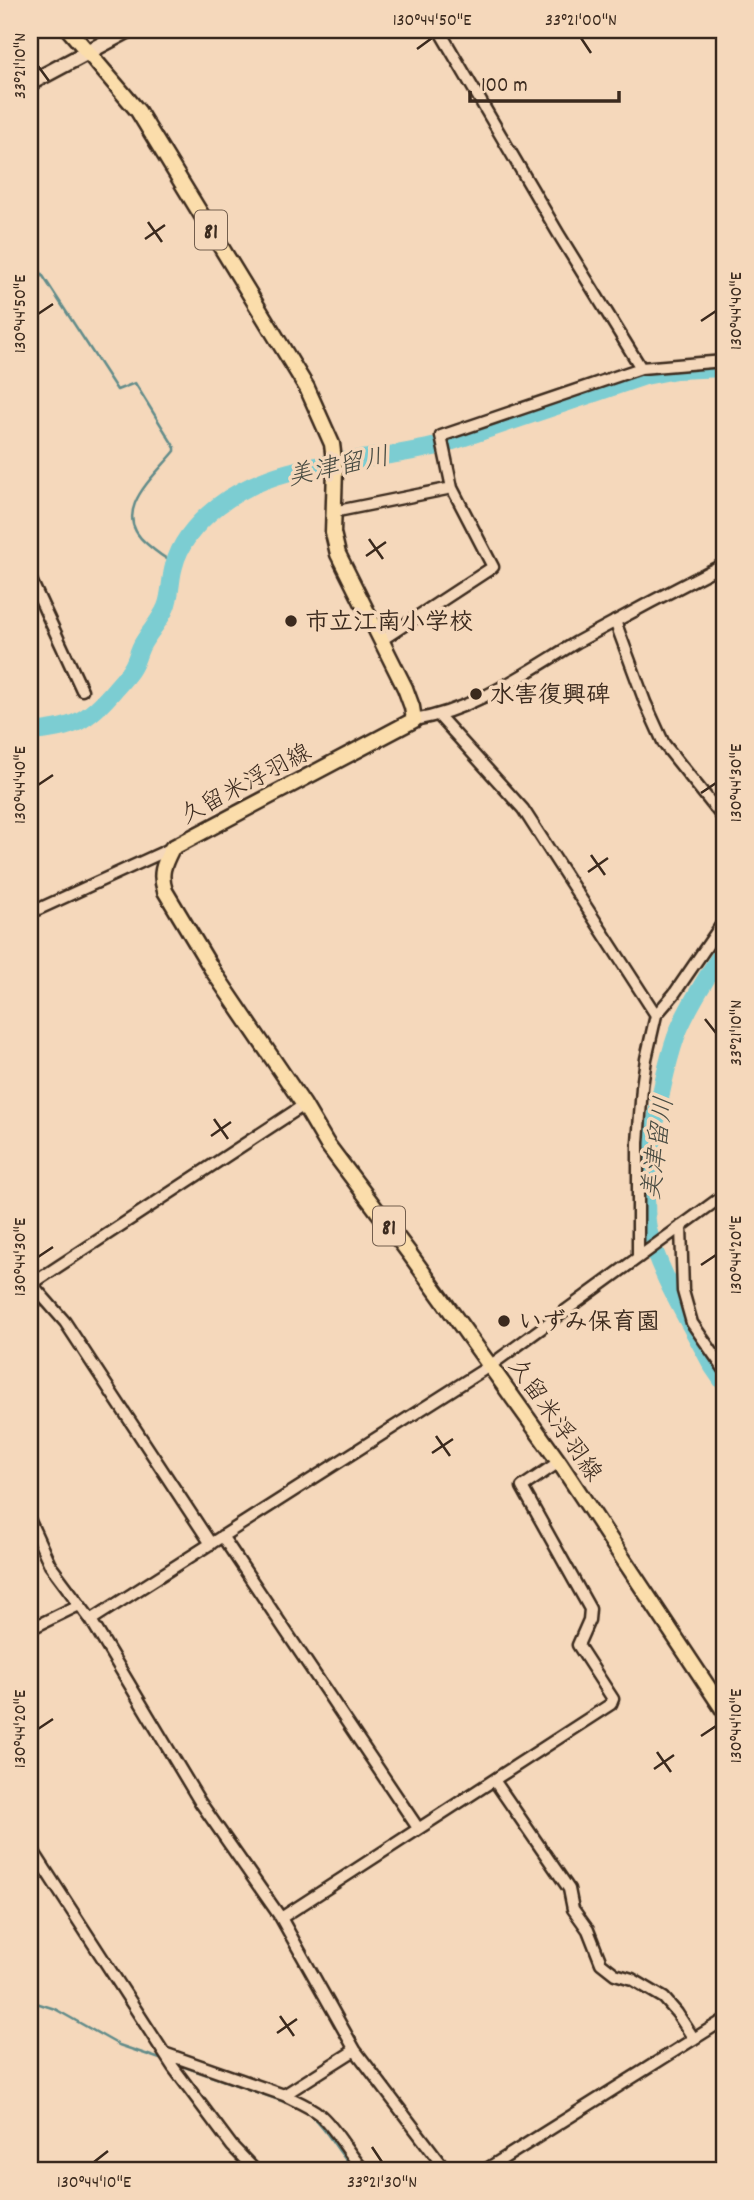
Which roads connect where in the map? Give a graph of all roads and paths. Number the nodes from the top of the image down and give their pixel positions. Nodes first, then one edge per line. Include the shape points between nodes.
1 (69, 30) edge
2 (129, 30) edge
3 (439, 30) edge
4 (89, 52) junction
5 (30, 83) edge
6 (724, 360) edge
7 (641, 368) junction
8 (452, 488) junction
9 (333, 512) junction
10 (724, 564) edge
11 (30, 578) edge
12 (615, 621) junction
13 (380, 641) junction
14 (82, 690) dead end
15 (439, 716) junction
16 (414, 720) junction
17 (724, 819) edge
18 (172, 848) junction
19 (30, 913) edge
20 (724, 921) edge
21 (656, 1014) junction
22 (304, 1105) junction
23 (724, 1195) edge
24 (681, 1226) junction
25 (638, 1257) junction
26 (30, 1284) edge
27 (491, 1365) junction
28 (724, 1369) edge
29 (559, 1462) junction
30 (30, 1521) edge
31 (222, 1536) junction
32 (211, 1544) junction
33 (79, 1605) junction
34 (91, 1620) junction
35 (30, 1629) edge
36 (724, 1711) edge
37 (494, 1780) junction
38 (418, 1828) junction
39 (30, 1846) edge
40 (281, 1918) junction
41 (724, 2020) edge
42 (694, 2039) junction
43 (355, 2050) junction
44 (168, 2059) junction
45 (285, 2095) junction
46 (255, 2170) edge
47 (364, 2170) edge
48 (446, 2170) edge
49 (485, 2170) edge

1 - 4 main road, 81
2 - 4 main road
3 - 7 street
4 - 5 main road
4 - 9 main road, 81 via 138,111 307,388 332,444
6 - 7 street
7 - 8 street via 441,436
8 - 9 street
8 - 13 street via 493,567
9 - 13 main road, 81 via 338,554
10 - 12 street
11 - 14 street
12 - 15 street via 495,692
12 - 17 street via 664,744
13 - 16 main road, 81 via 405,688
15 - 16 street
15 - 21 street via 523,809
16 - 18 main road, 久留米浮羽線
18 - 19 street
18 - 22 main road, 久留米浮羽線 / 81 via 162,868 165,891
20 - 21 street
21 - 25 street via 646,1059 638,1143
22 - 26 street
22 - 27 main road, 久留米浮羽線 / 81 via 327,1144
23 - 24 street
24 - 25 street
24 - 28 street via 683,1291 692,1323
25 - 27 street
26 - 32 street via 65,1322
27 - 29 main road, 久留米浮羽線 / 81
27 - 31 street
29 - 36 main road, 久留米浮羽線 / 81
29 - 37 street via 522,1487 590,1609 578,1646 611,1704
30 - 33 street via 50,1565
31 - 32 street
31 - 38 street
32 - 34 street
33 - 34 street
33 - 35 street
34 - 40 street via 200,1801
37 - 38 street
37 - 42 street via 569,1889 573,1909 601,1963 664,1998
38 - 40 street
39 - 44 street
40 - 43 street
41 - 42 street
42 - 49 street
43 - 45 street
43 - 48 street
44 - 45 street
44 - 46 street
45 - 47 street via 317,2112

